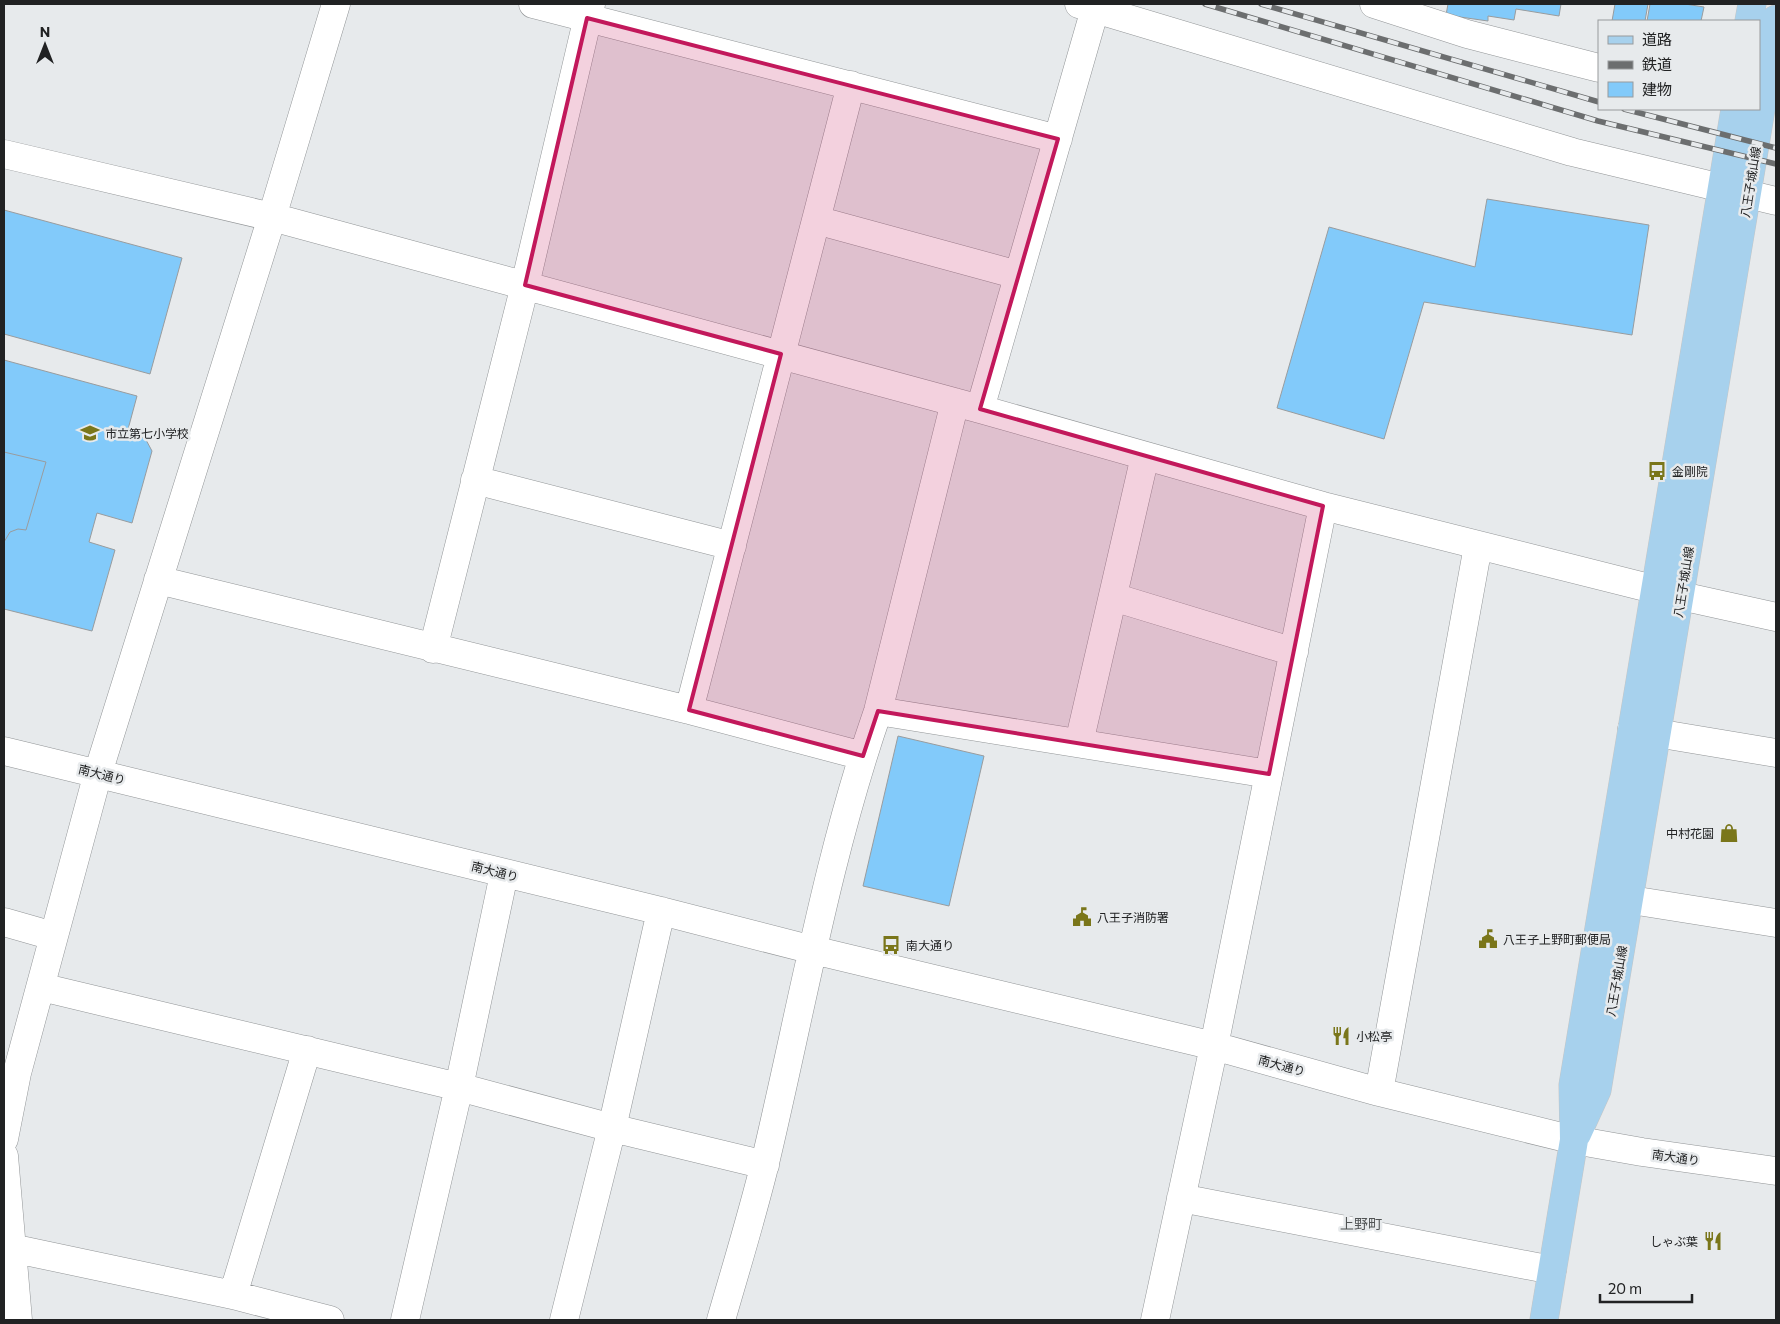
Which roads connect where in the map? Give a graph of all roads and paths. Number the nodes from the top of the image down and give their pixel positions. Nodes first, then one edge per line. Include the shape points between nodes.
1 (336, 4) edge
2 (533, 4) edge
3 (1374, 4) edge
4 (1752, 4) edge
5 (1087, 6) edge
6 (589, 11) edge
7 (1776, 19) edge
8 (1749, 20) edge
9 (1598, 68) edge
10 (850, 85) junction
11 (1760, 100) edge
12 (1758, 110) edge
13 (1058, 139) junction
14 (4, 154) edge
15 (1736, 191) junction
16 (1776, 201) edge
17 (272, 217) junction
18 (816, 220) junction
19 (1018, 275) junction
20 (525, 285) junction
21 (781, 354) junction
22 (968, 406) junction
23 (1145, 456) junction
24 (475, 480) junction
25 (1324, 506) junction
26 (732, 546) junction
27 (1478, 546) junction
28 (158, 580) junction
29 (1669, 592) junction
30 (1113, 597) junction
31 (1776, 617) edge
32 (433, 649) junction
33 (1294, 652) junction
34 (689, 710) junction
35 (878, 711) junction
36 (1645, 732) junction
37 (1079, 743) junction
38 (4, 751) edge
39 (1776, 753) edge
40 (863, 756) junction
41 (98, 772) junction
42 (1269, 774) junction
43 (504, 874) junction
44 (1617, 898) junction
45 (661, 911) junction
46 (4, 922) edge
47 (1776, 923) edge
48 (53, 936) junction
49 (813, 950) junction
50 (41, 987) junction
51 (1214, 1046) junction
52 (306, 1050) junction
53 (10, 1071) edge
54 (459, 1087) junction
55 (1379, 1092) junction
56 (612, 1128) junction
57 (4, 1139) edge
58 (1574, 1140) junction
59 (4, 1156) edge
60 (765, 1165) junction
61 (1776, 1171) edge
62 (1181, 1198) junction
63 (11, 1248) junction
64 (1552, 1270) junction
65 (233, 1295) junction
66 (18, 1320) edge
67 (330, 1320) edge
68 (405, 1320) edge
69 (564, 1320) edge
70 (721, 1320) edge
71 (1154, 1320) edge
72 (1544, 1320) edge

1 - 17 street
2 - 6 street
3 - 9 street via 1466,34
4 - 8 main road
5 - 13 street
5 - 15 street via 1572,152
6 - 10 street
6 - 20 street
7 - 11 main road, 八王子城山線
10 - 13 street
10 - 18 street
12 - 15 main road, 八王子城山線
13 - 19 street
14 - 17 street
15 - 16 street
15 - 29 main road, 八王子城山線
17 - 20 street
17 - 28 street
18 - 19 street
18 - 21 street
19 - 22 street
20 - 21 street
20 - 24 street
21 - 22 street
21 - 26 street
22 - 23 street
22 - 35 street
23 - 25 street
23 - 30 street
24 - 26 street
24 - 32 street
25 - 27 street
25 - 33 street
26 - 34 street
27 - 29 street
27 - 55 street
28 - 32 street
28 - 41 street
29 - 31 street
29 - 36 main road, 八王子城山線
30 - 33 street
30 - 37 street
32 - 34 street
33 - 42 street
34 - 40 street
35 - 37 street
35 - 40 street
36 - 39 street
36 - 44 main road, 八王子城山線
37 - 42 street
38 - 41 street, 南大通り
40 - 49 street
41 - 43 street, 南大通り
41 - 48 street
42 - 51 street
43 - 45 street, 南大通り
43 - 54 street
44 - 47 street
44 - 58 main road, 八王子城山線 via 1597,1090
45 - 49 street, 南大通り
45 - 56 street
46 - 48 street
48 - 50 street
49 - 51 street, 南大通り
49 - 60 street
50 - 52 street
50 - 53 street
51 - 55 street, 南大通り
51 - 62 street
52 - 54 street
52 - 65 street
53 - 57 street
54 - 56 street
54 - 68 street
55 - 58 street, 南大通り
56 - 60 street
56 - 69 street
58 - 61 street, 南大通り
58 - 64 main road, 八王子城山線
59 - 63 street
60 - 70 street
62 - 64 street
62 - 71 street
63 - 65 street
63 - 66 street
64 - 72 main road, 八王子城山線
65 - 67 street

